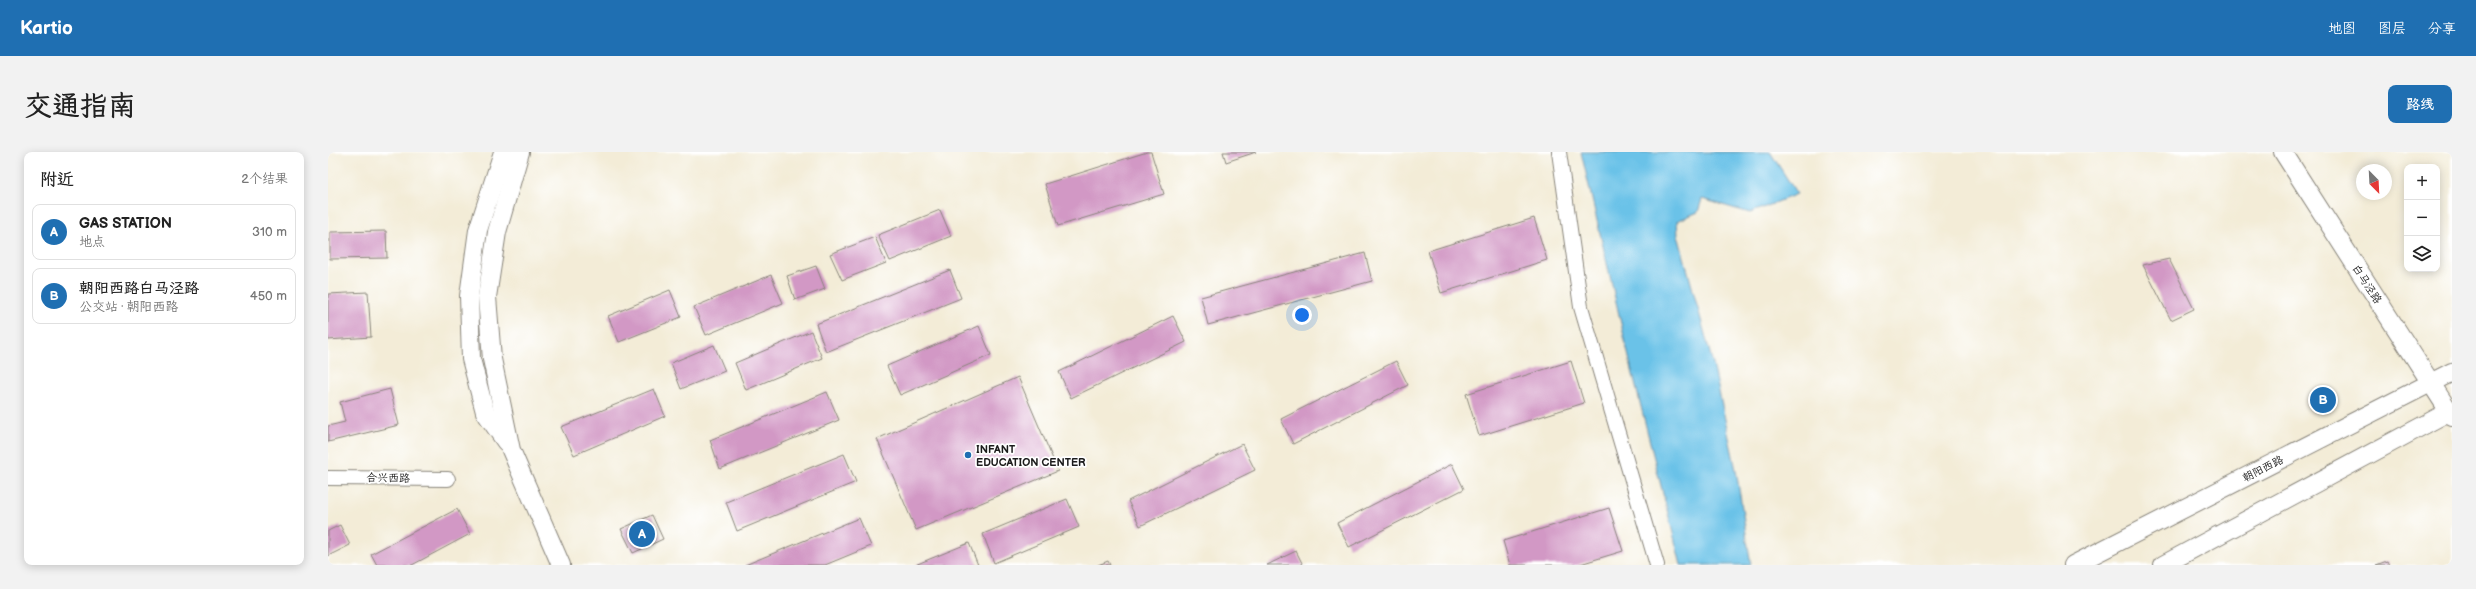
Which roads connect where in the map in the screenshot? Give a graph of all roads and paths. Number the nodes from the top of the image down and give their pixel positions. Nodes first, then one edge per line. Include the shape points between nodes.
1 (504, 152) edge
2 (520, 152) edge
3 (1558, 152) edge
4 (2283, 152) edge
5 (2452, 372) edge
6 (2431, 384) junction
7 (2451, 412) edge
8 (511, 450) junction
9 (328, 478) edge
10 (448, 479) dead end
11 (561, 565) edge
12 (1657, 565) edge
13 (2073, 565) edge
14 (2163, 565) edge

1 - 8 main road via 478,230 469,296 471,359 485,412
2 - 8 main road via 497,232 487,297 492,359
3 - 12 street via 1581,307
4 - 6 main road, 白马泾路
5 - 6 main road, 朝阳西路
6 - 7 main road, 白马泾路
6 - 13 main road, 朝阳西路
7 - 14 main road
8 - 11 main road
9 - 10 street, 合兴西路

